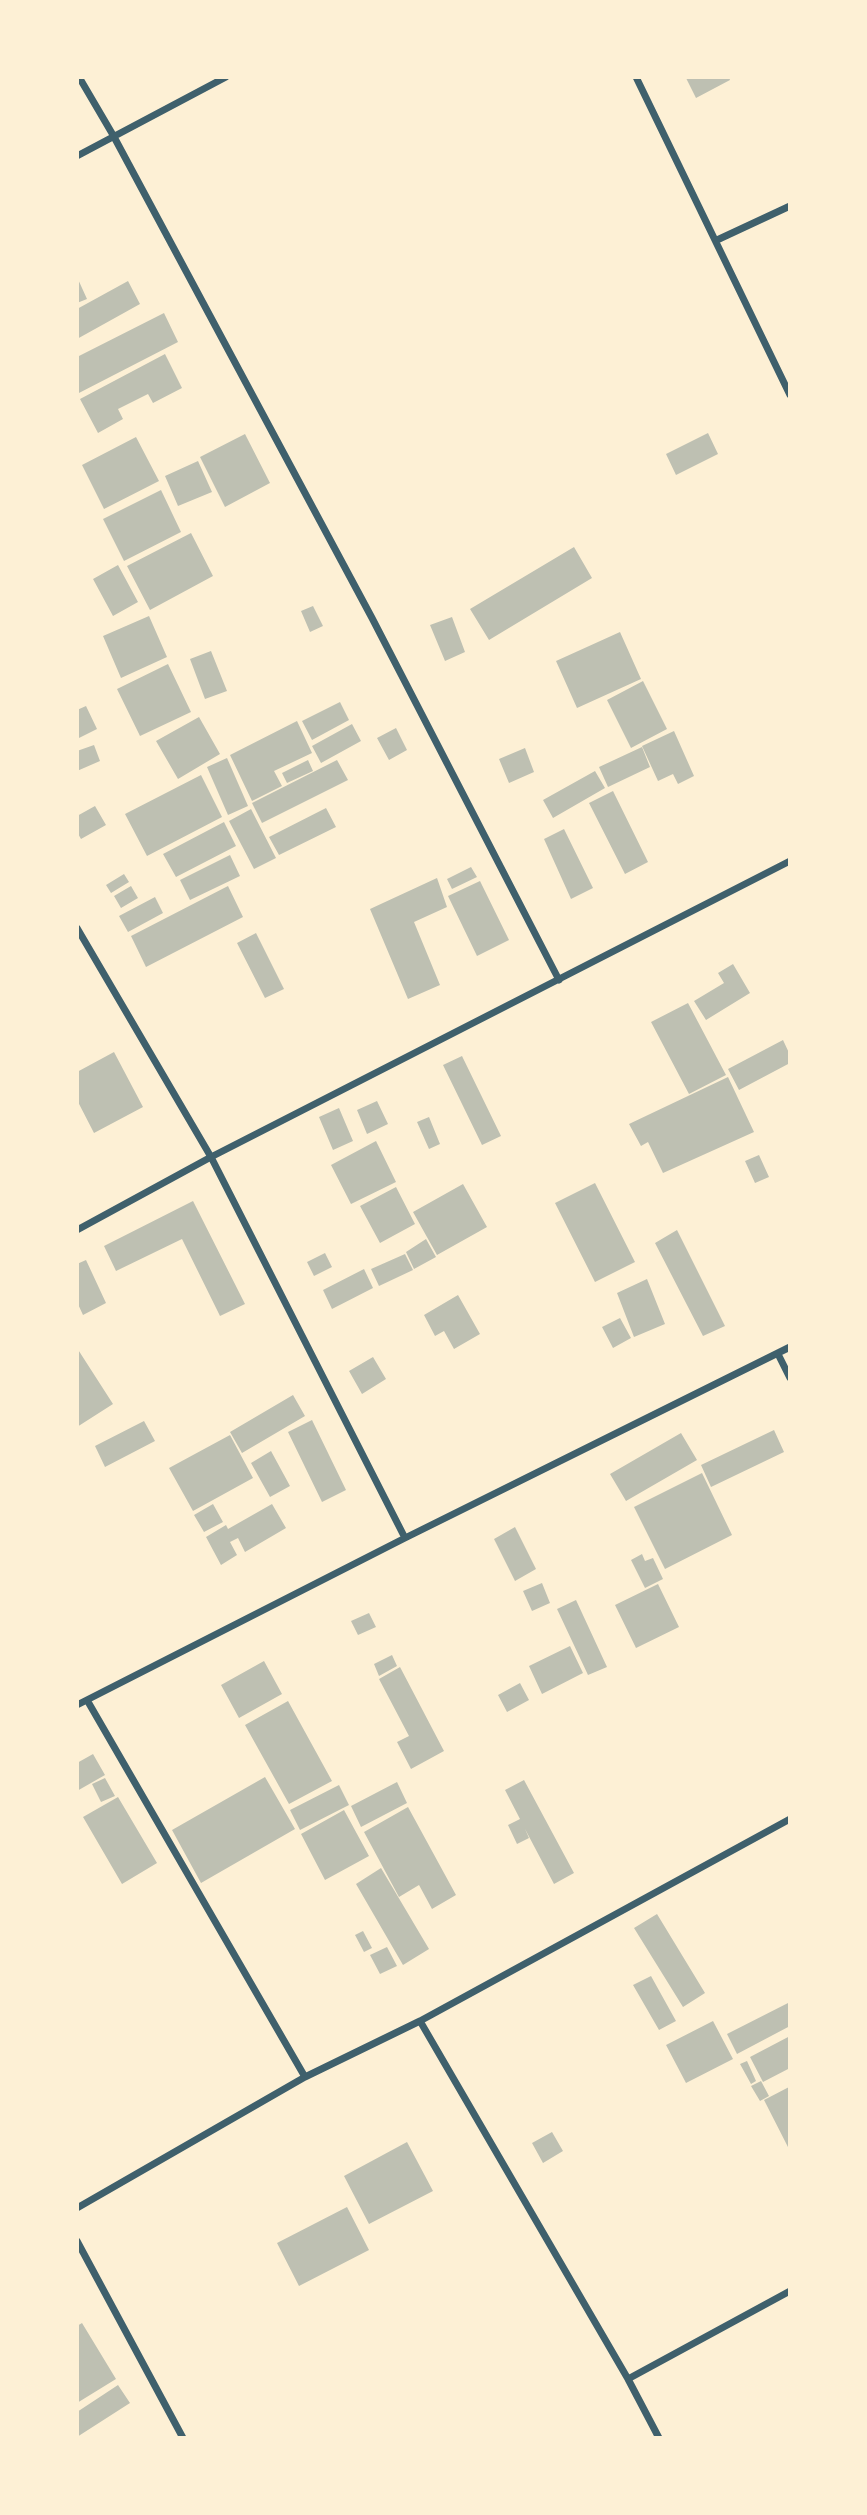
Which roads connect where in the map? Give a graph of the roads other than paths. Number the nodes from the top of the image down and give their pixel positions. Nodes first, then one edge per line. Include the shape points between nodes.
1 (79, 77) edge
2 (226, 77) edge
3 (636, 77) edge
4 (113, 135) junction
5 (77, 156) edge
6 (790, 206) edge
7 (717, 240) junction
8 (790, 395) edge
9 (790, 861) edge
10 (77, 928) edge
11 (559, 981) junction
12 (211, 1157) junction
13 (77, 1230) edge
14 (790, 1347) edge
15 (778, 1354) junction
16 (790, 1378) edge
17 (405, 1538) junction
18 (87, 1700) junction
19 (77, 1705) edge
20 (790, 1819) edge
21 (420, 2021) junction
22 (304, 2077) junction
23 (77, 2208) edge
24 (77, 2241) edge
25 (790, 2291) edge
26 (628, 2379) junction
27 (183, 2438) edge
28 (659, 2438) edge

1 - 4 street
2 - 4 street
3 - 7 street
4 - 5 street
4 - 11 street via 372,618
6 - 7 street
7 - 8 street
9 - 11 street
10 - 12 street
11 - 12 street
12 - 13 street
12 - 17 street
14 - 15 street
15 - 16 street
15 - 17 street
17 - 18 street
18 - 19 street
18 - 22 street
20 - 21 street
21 - 22 street
21 - 26 street
22 - 23 street
24 - 27 street
25 - 26 street
26 - 28 street

